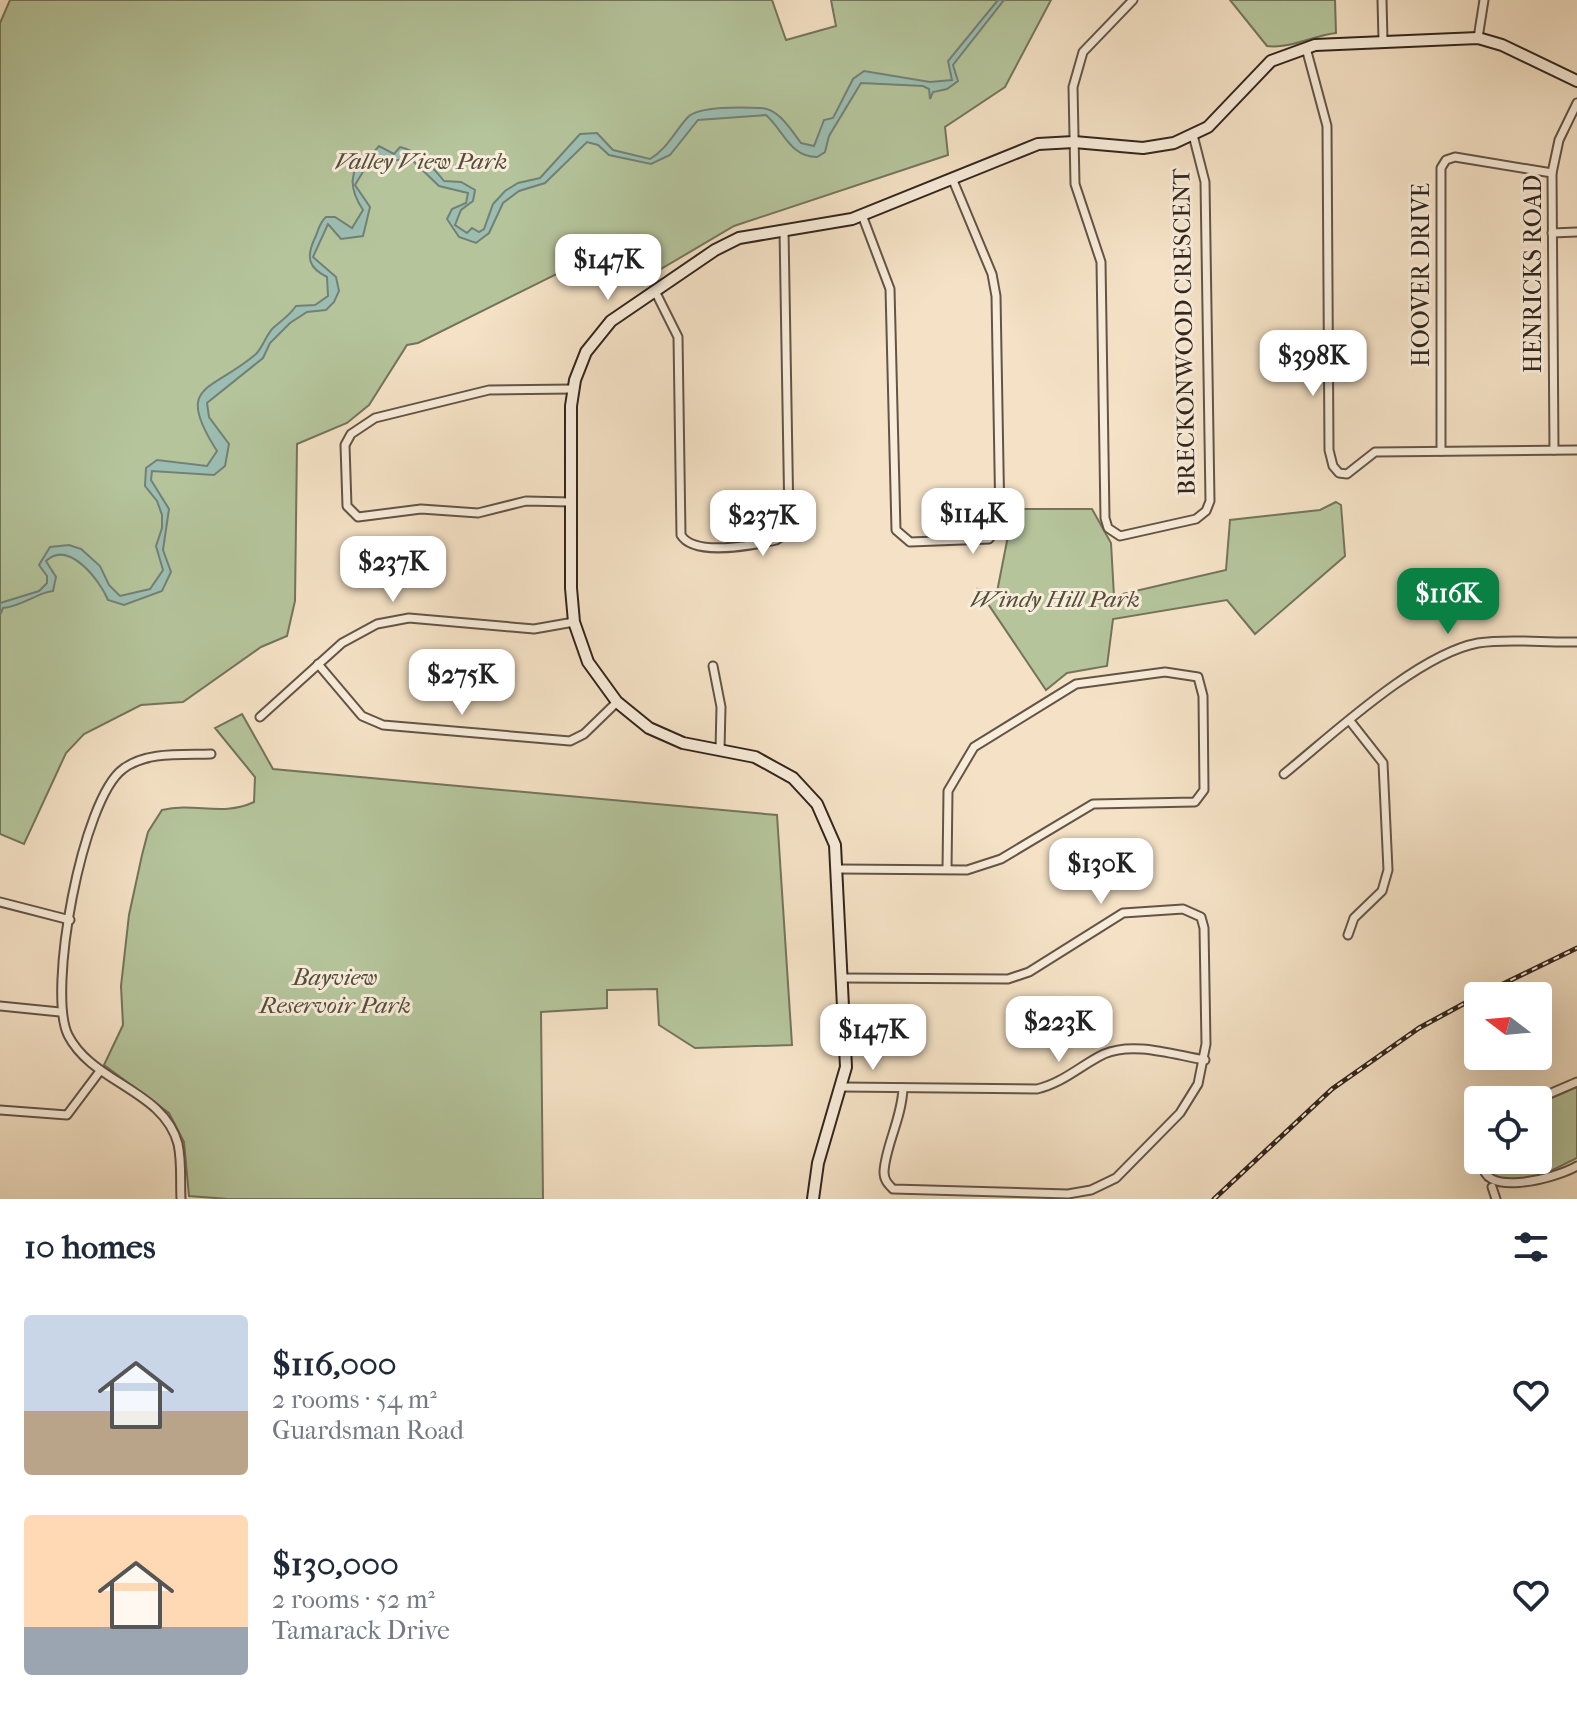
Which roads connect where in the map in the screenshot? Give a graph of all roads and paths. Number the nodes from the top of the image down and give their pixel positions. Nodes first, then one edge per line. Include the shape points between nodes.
1 (1133, 0) edge
2 (1382, 0) edge
3 (1484, 0) edge
4 (1478, 38) junction
5 (1383, 40) junction
6 (1306, 48) junction
7 (1577, 81) edge
8 (1577, 103) edge
9 (1193, 135) junction
10 (1074, 142) junction
11 (1552, 173) junction
12 (952, 178) junction
13 (862, 215) junction
14 (784, 230) junction
15 (1577, 232) edge
16 (1552, 233) junction
17 (655, 291) junction
18 (573, 389) junction
19 (1554, 450) junction
20 (1577, 450) edge
21 (1441, 451) junction
22 (571, 502) junction
23 (574, 622) junction
24 (1577, 642) edge
25 (318, 664) junction
26 (713, 666) dead end
27 (617, 702) junction
28 (260, 717) dead end
29 (1350, 721) junction
30 (720, 750) junction
31 (211, 754) dead end
32 (1284, 774) dead end
33 (839, 869) junction
34 (947, 870) junction
35 (0, 902) edge
36 (70, 920) junction
37 (1348, 935) dead end
38 (843, 978) junction
39 (0, 1006) edge
40 (60, 1012) junction
41 (1205, 1060) junction
42 (100, 1071) junction
43 (1577, 1082) edge
44 (842, 1087) junction
45 (903, 1088) junction
46 (1552, 1093) edge
47 (0, 1110) edge
48 (1577, 1166) edge
49 (1485, 1174) edge
50 (1492, 1187) junction
51 (181, 1199) edge
52 (813, 1199) edge
53 (1496, 1199) edge

1 - 10 street via 1079,60
2 - 5 street
3 - 4 street
4 - 5 street
4 - 7 street
5 - 6 street
6 - 9 street via 1271,61 1223,113
6 - 21 street via 1327,126 1333,466 1347,474 1375,452
8 - 11 street, HENRICKS ROAD via 1559,140
9 - 10 street via 1143,148
9 - 10 street, BRECKONWOOD CRESCENT via 1205,182 1210,501 1192,520 1124,537 1112,532 1105,518 1101,262 1075,184
10 - 12 street via 1029,147
11 - 16 street, HENRICKS ROAD
11 - 21 street, HOOVER DRIVE via 1455,157 1441,168
12 - 13 street
12 - 13 street via 996,296 1000,523 989,539 910,542 896,530 890,289
13 - 14 street
14 - 17 street via 727,244
14 - 17 street via 789,521 776,540 699,548 683,540 678,337
15 - 16 street
16 - 19 street, HENRICKS ROAD
17 - 18 street via 598,335
18 - 22 street
18 - 22 street via 492,389 386,413 351,434 344,450 347,506 358,517 417,509 478,513 526,501
19 - 20 street
19 - 21 street
22 - 23 street
23 - 25 street via 529,629 388,621 358,632
23 - 27 street via 588,662
24 - 29 street via 1479,643 1446,653
25 - 27 street via 362,716 383,725 570,741
25 - 28 street
26 - 30 street via 721,707
27 - 30 street via 671,738
29 - 32 street
29 - 37 street via 1383,763 1388,870 1382,891 1354,918
30 - 33 street via 769,763 803,786 829,827
31 - 36 street via 145,759 111,780 82,849
33 - 34 street
33 - 38 street
34 - 34 street via 990,865 1093,804 1187,804 1200,799 1203,696 1198,677 1165,672 1076,684 974,747 948,791
35 - 36 street
36 - 40 street
38 - 41 street via 1008,979 1029,972 1118,914 1188,909 1201,917 1204,928
38 - 44 street
39 - 40 street
40 - 42 street via 74,1046
41 - 45 street via 1124,1049 1037,1089
41 - 45 street via 1186,1105 1123,1172 1100,1187 1068,1194 893,1189 884,1170 901,1116
42 - 47 street via 67,1115
42 - 51 street via 166,1120 177,1143
43 - 46 street
44 - 45 street
44 - 52 street via 818,1163
48 - 50 street via 1542,1185 1514,1191
49 - 50 street
50 - 53 street

